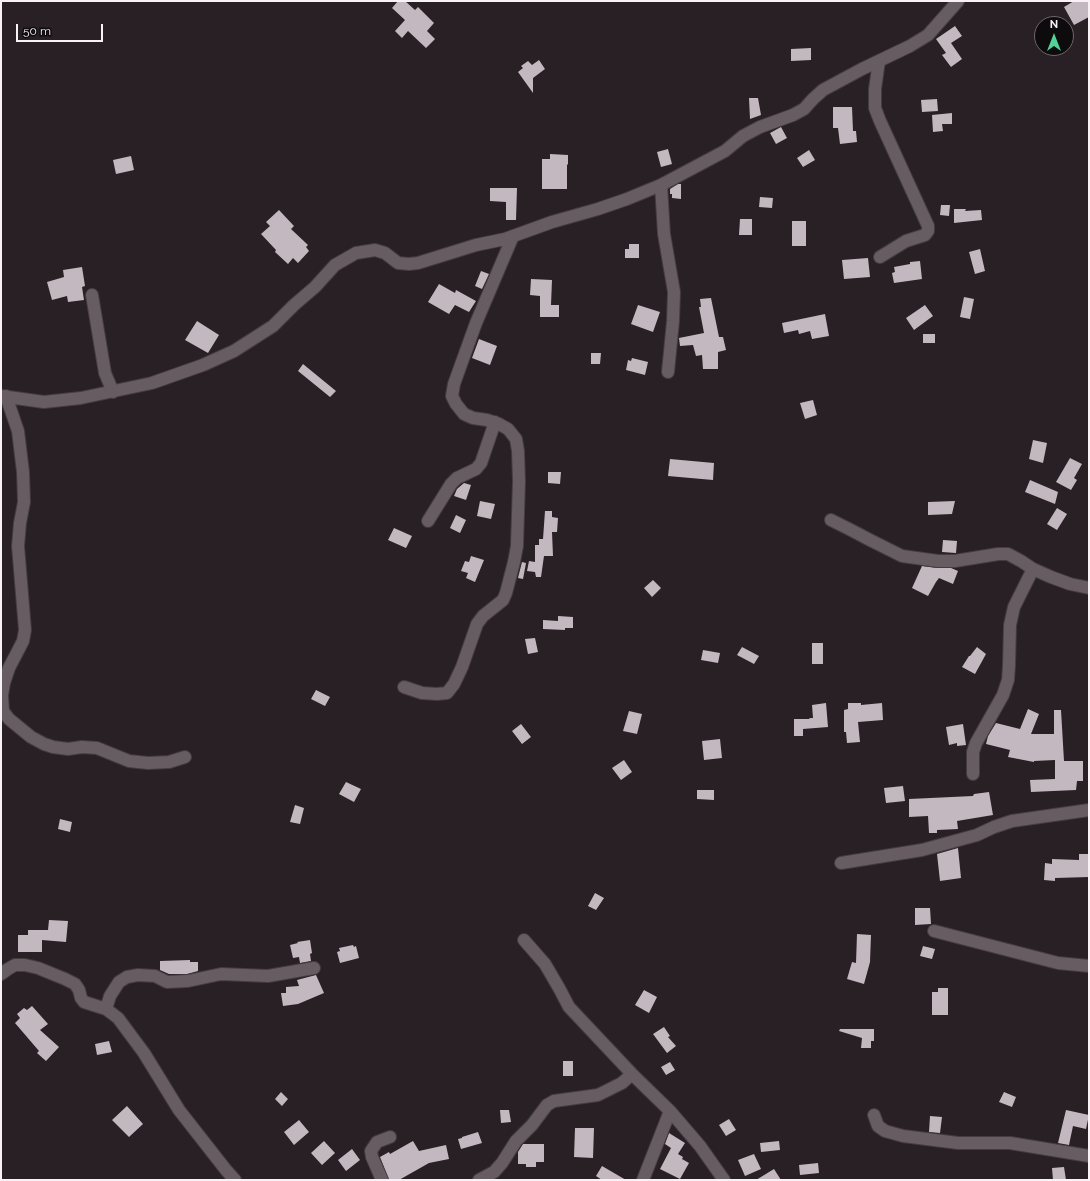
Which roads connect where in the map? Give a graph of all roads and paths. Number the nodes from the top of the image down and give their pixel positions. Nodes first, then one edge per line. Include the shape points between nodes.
1 (958, 1) edge
2 (879, 61) junction
3 (661, 185) junction
4 (513, 236) junction
5 (880, 256) dead end
6 (92, 295) dead end
7 (668, 372) dead end
8 (114, 392) junction
9 (3, 396) edge
10 (495, 422) junction
11 (831, 520) dead end
12 (428, 521) dead end
13 (1032, 569) junction
14 (1089, 588) edge
15 (404, 687) dead end
16 (185, 757) dead end
17 (972, 774) dead end
18 (1089, 810) edge
19 (841, 863) dead end
20 (934, 932) dead end
21 (524, 940) dead end
22 (1089, 966) edge
23 (314, 968) dead end
24 (1, 974) edge
25 (106, 1009) junction
26 (632, 1074) junction
27 (670, 1110) junction
28 (874, 1115) dead end
29 (390, 1136) dead end
30 (1089, 1156) edge
31 (235, 1180) edge
32 (382, 1180) edge
33 (479, 1180) edge
34 (643, 1180) edge
35 (724, 1180) edge

1 - 2 street via 928,35
2 - 3 street via 823,90 804,109 760,127 725,151
2 - 5 street via 875,108 928,226 925,235 906,241
3 - 4 street via 598,209
3 - 7 street via 664,234 674,292
4 - 8 street via 409,264 398,264 385,253 375,250 356,253 335,265 273,326 234,351 152,383
4 - 10 street via 476,323 452,396 464,414
6 - 8 street via 105,373
8 - 9 street via 44,402
9 - 16 street via 18,431 23,472 24,502 18,546 25,630 23,641 8,668 2,695 3,711 31,737 53,747 97,748 129,761 148,763 169,762
10 - 12 street via 481,463 476,469 457,478 451,484
10 - 15 street via 508,429 516,439 518,451 517,546 506,593 503,600 477,624 462,667 447,693 422,693
11 - 13 street via 902,556 938,561 1008,554
13 - 14 street via 1070,584
13 - 17 street via 1014,607 1010,625 1010,666 1004,696 976,743
18 - 19 street via 1012,821 977,835 922,850
20 - 22 street via 1058,963
21 - 26 street via 545,964 569,1007
23 - 25 street via 268,976 221,974 188,981 167,982 156,976 127,977 113,991
24 - 25 street via 15,965 38,968 75,984 84,1002
25 - 31 street via 118,1018 131,1034 179,1110
26 - 27 street
26 - 33 street via 622,1083 598,1095 554,1101 547,1105 494,1172
27 - 34 street
27 - 35 street
28 - 30 street via 878,1126 885,1131 903,1136 958,1143 1010,1143
29 - 32 street via 377,1142 371,1151

